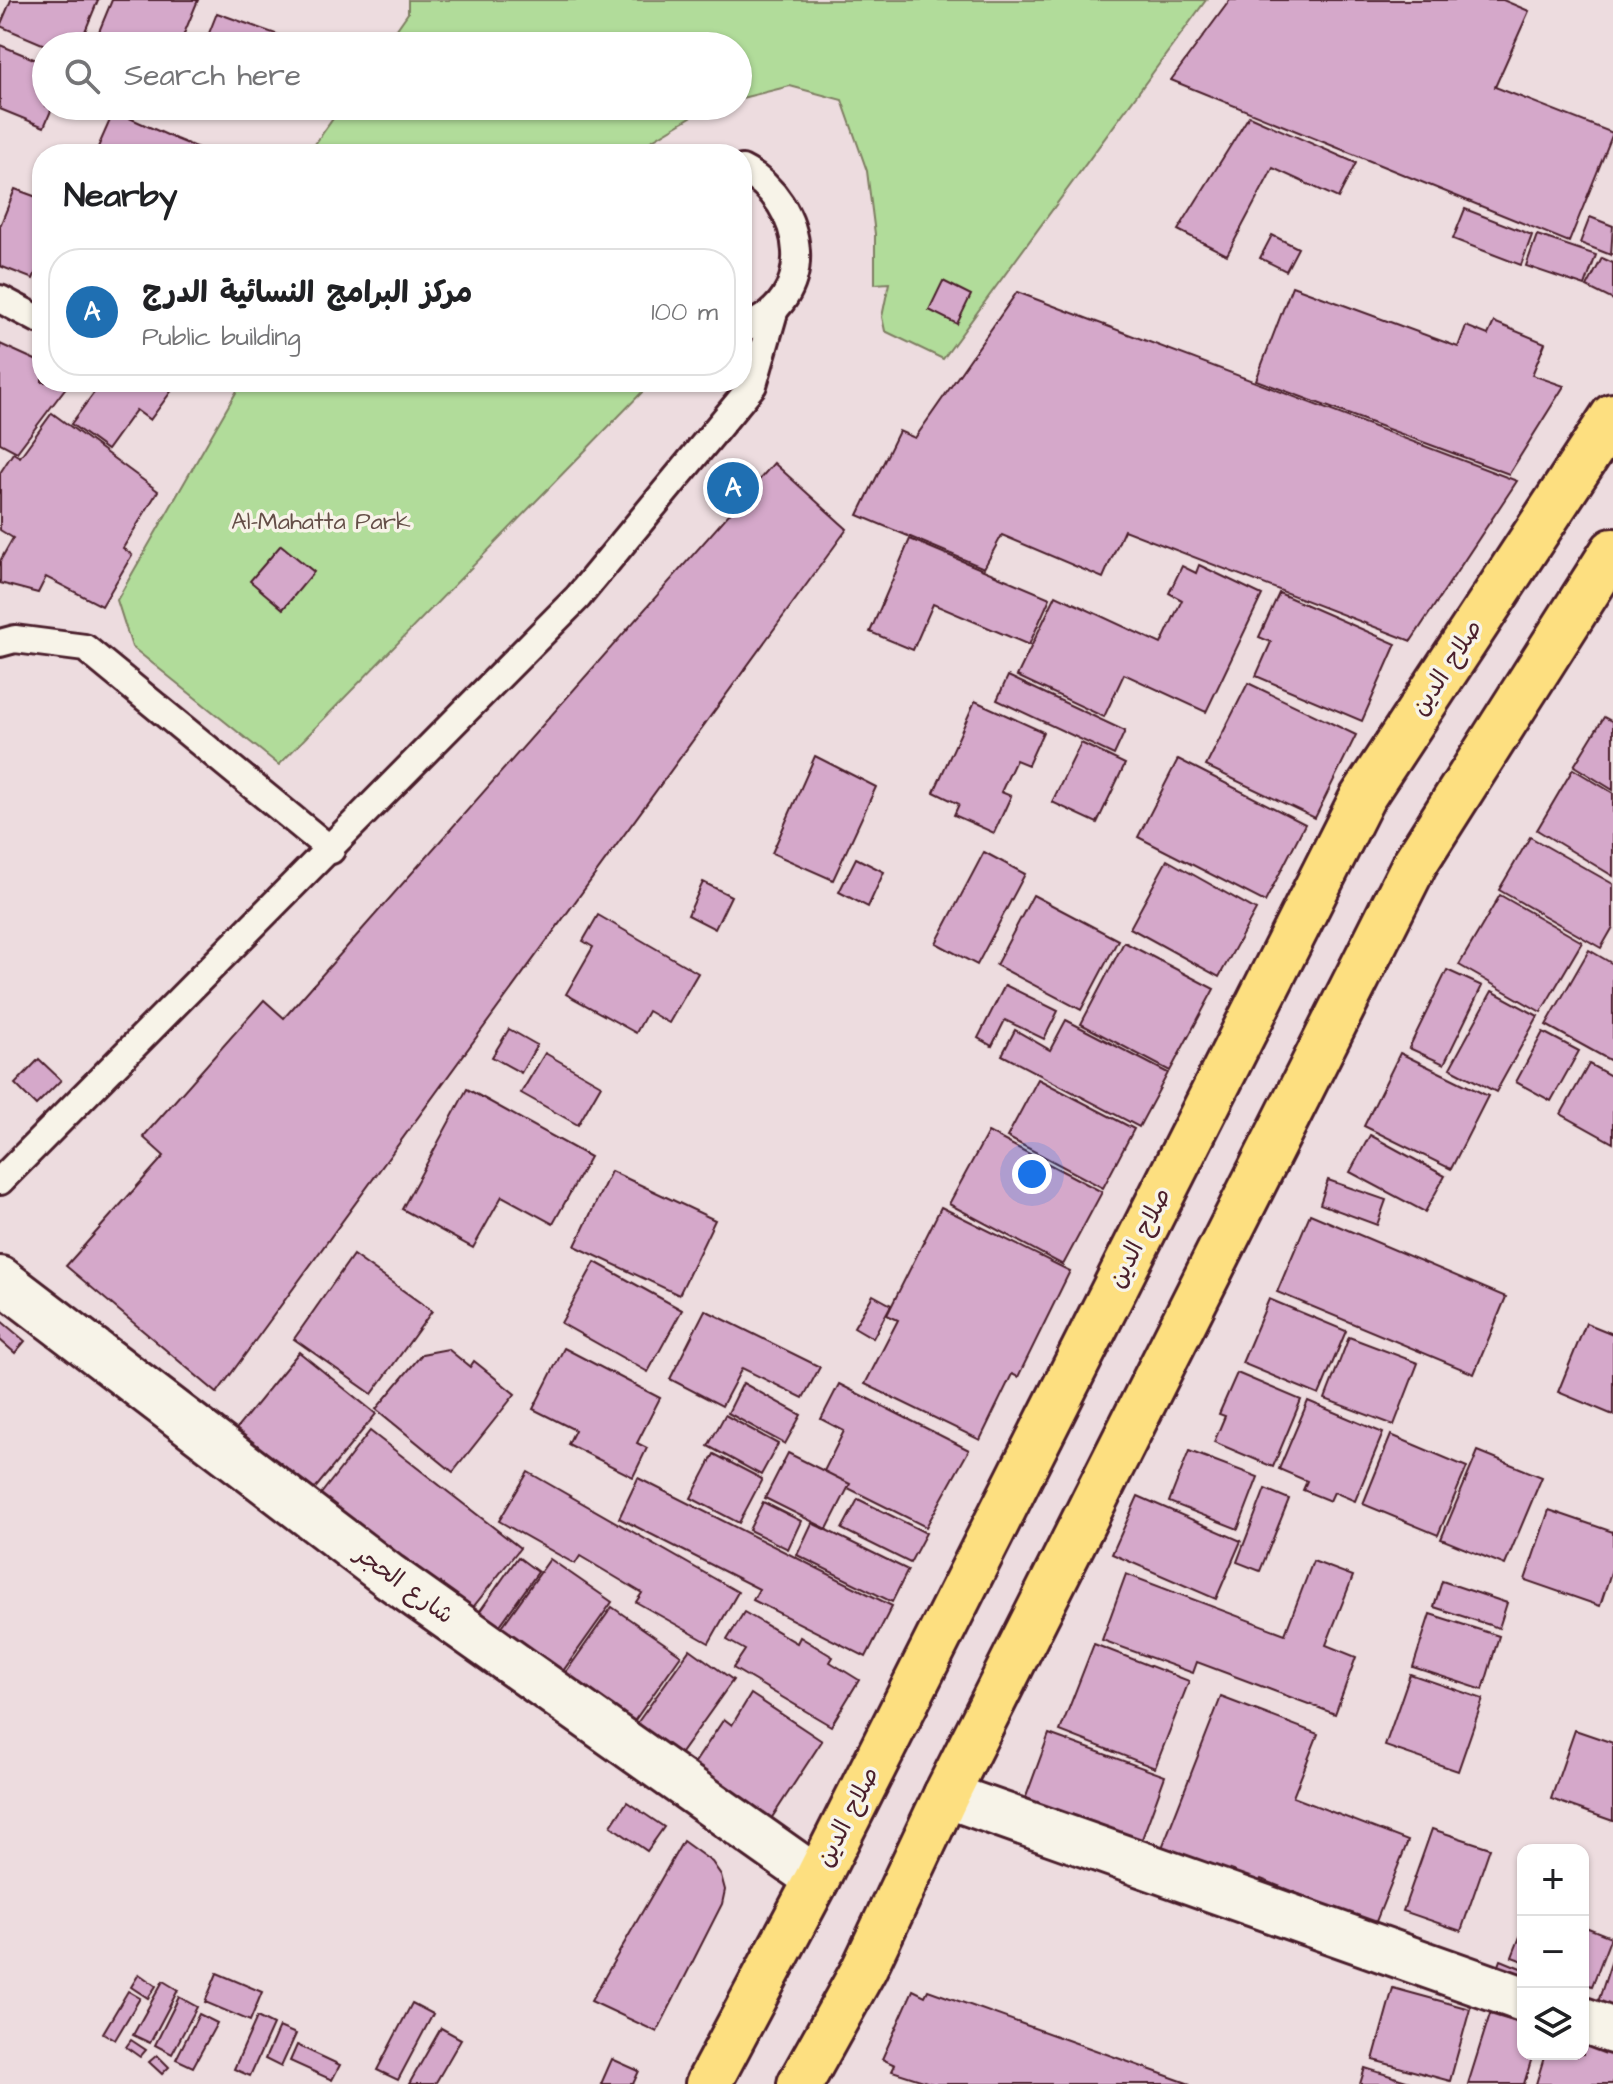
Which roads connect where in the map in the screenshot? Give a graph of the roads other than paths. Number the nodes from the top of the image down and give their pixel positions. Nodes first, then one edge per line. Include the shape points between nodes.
1 (752, 177) edge
2 (0, 299) edge
3 (774, 312) junction
4 (32, 316) edge
5 (752, 323) edge
6 (752, 386) edge
7 (747, 392) edge
8 (1613, 416) edge
9 (1613, 551) edge
10 (0, 643) edge
11 (331, 850) junction
12 (0, 1181) edge
13 (0, 1279) edge
14 (946, 1795) junction
15 (817, 1879) junction
16 (1517, 1997) edge
17 (1589, 2022) edge
18 (1613, 2031) edge
19 (708, 2084) edge
20 (800, 2084) edge

1 - 3 lane via 775,195 794,234 793,277
2 - 4 lane
3 - 5 lane
3 - 6 lane
7 - 11 lane via 578,597
8 - 15 highway, صلاح الدين via 1362,798
9 - 14 highway via 1415,863
10 - 11 lane via 15,639 85,648
11 - 12 lane
13 - 15 street, شارع الحجر via 389,1576
14 - 16 street
14 - 20 highway via 864,1969
15 - 19 highway, صلاح الدين
17 - 18 street

